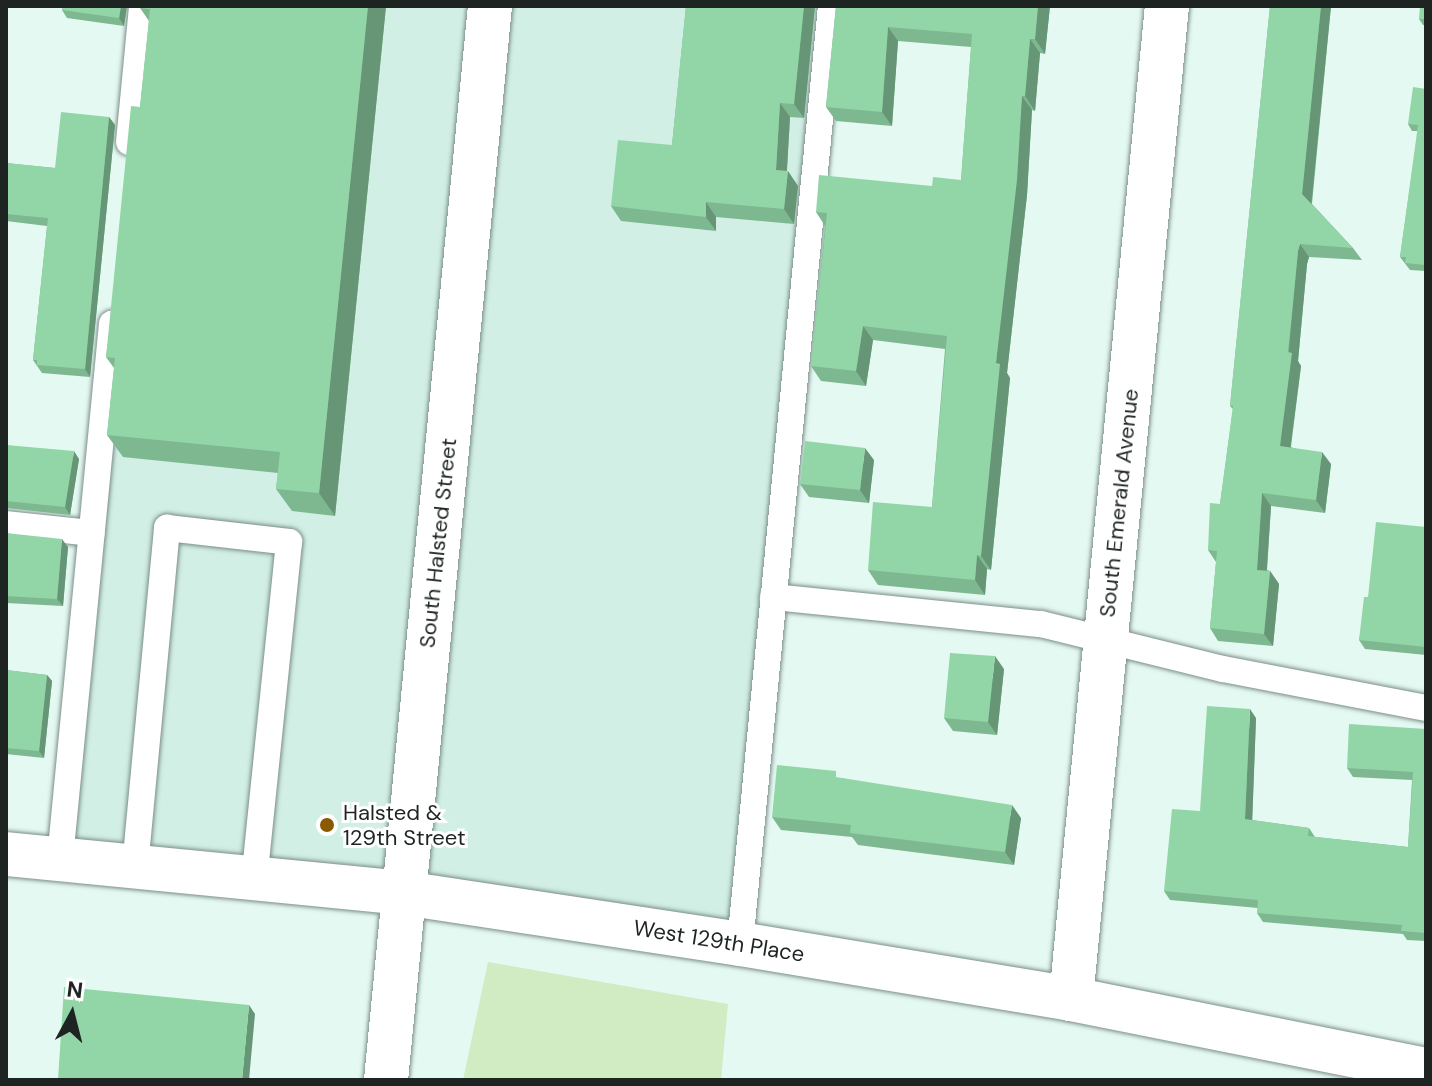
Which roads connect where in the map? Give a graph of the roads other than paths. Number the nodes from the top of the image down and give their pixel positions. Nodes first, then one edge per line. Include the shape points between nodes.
1 (142, 6) edge
2 (490, 6) edge
3 (831, 6) edge
4 (1167, 6) edge
5 (127, 161) edge
6 (114, 300) edge
7 (6, 524) edge
8 (92, 533) junction
9 (773, 597) junction
10 (1105, 639) junction
11 (1426, 708) edge
12 (6, 854) edge
13 (60, 859) junction
14 (135, 867) junction
15 (254, 878) junction
16 (404, 893) junction
17 (740, 944) junction
18 (1071, 999) junction
19 (1426, 1070) edge
20 (386, 1080) edge

1 - 5 lane
2 - 16 street, South Halsted Street
3 - 9 lane
4 - 10 street, South Emerald Avenue
6 - 8 lane
7 - 8 lane
8 - 13 lane
9 - 10 lane via 1041,624
9 - 17 lane
10 - 11 lane via 1223,669
10 - 18 street, South Emerald Avenue
12 - 13 street, West 129th Place
13 - 14 street, West 129th Place
14 - 15 street, West 129th Place
14 - 15 lane via 167,528 289,542
15 - 16 street, West 129th Place
16 - 17 street, West 129th Place
16 - 20 street, South Halsted Street
17 - 18 street, West 129th Place
18 - 19 street, West 129th Place

